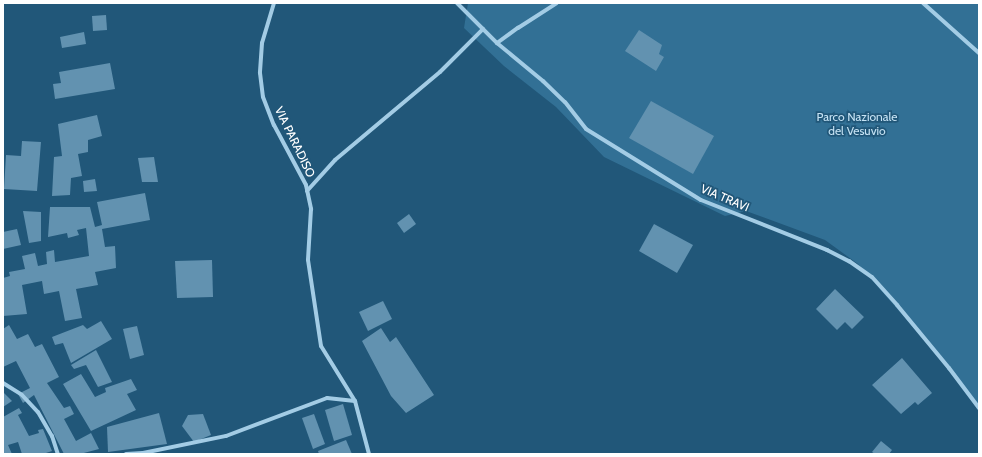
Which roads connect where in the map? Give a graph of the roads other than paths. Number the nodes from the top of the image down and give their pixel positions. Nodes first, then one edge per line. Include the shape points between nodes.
1 (274, 3) edge
2 (457, 3) edge
3 (557, 3) edge
4 (923, 3) edge
5 (484, 29) junction
6 (497, 43) junction
7 (979, 54) edge
8 (307, 191) junction
9 (3, 383) edge
10 (355, 401) junction
11 (979, 408) edge
12 (58, 454) edge
13 (126, 454) edge
14 (369, 454) edge

1 - 8 street, VIA PARADISO via 262,43 260,73 263,96 274,125
2 - 5 street, VIA TRAVI
3 - 6 street
4 - 7 street
5 - 6 street, VIA TRAVI
5 - 8 street via 440,72 335,160
6 - 11 street, VIA TRAVI via 565,102 586,129 621,152 701,200 827,250 872,277 898,304
8 - 10 street, VIA PARADISO via 311,209 308,260 321,346
9 - 12 street via 22,395 38,412 52,436
10 - 13 street via 327,398 226,436 143,453
10 - 14 street, VIA PARADISO

